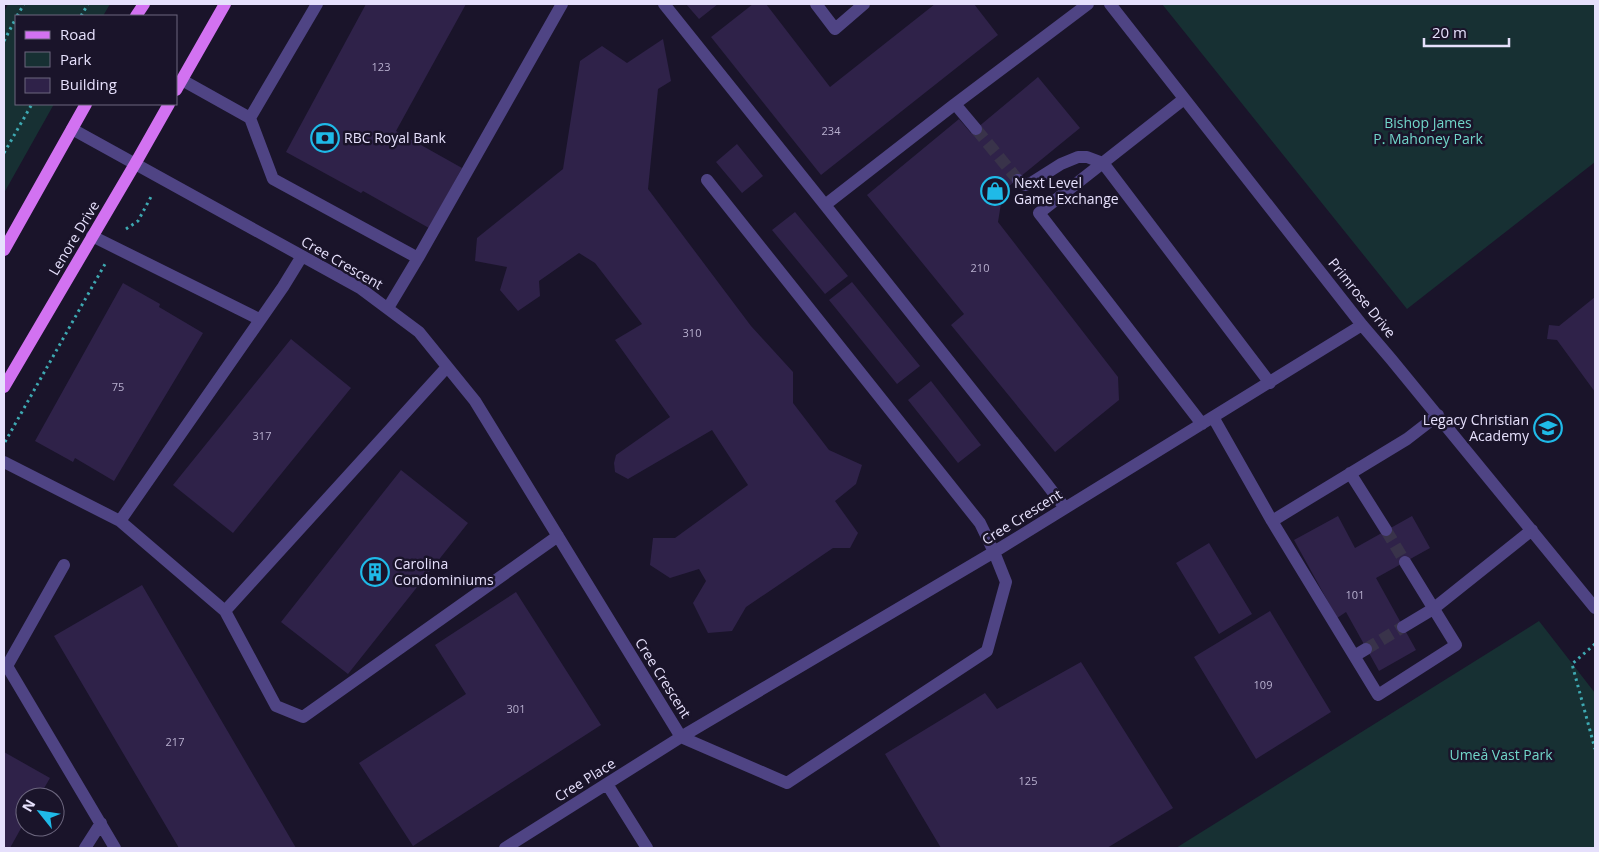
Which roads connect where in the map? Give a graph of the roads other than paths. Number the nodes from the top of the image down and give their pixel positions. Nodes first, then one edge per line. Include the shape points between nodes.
1 (144, 4) edge
2 (225, 4) edge
3 (317, 4) edge
4 (562, 4) edge
5 (664, 4) edge
6 (816, 4) edge
7 (864, 4) edge
8 (1088, 4) edge
9 (1110, 4) edge
10 (137, 15) edge
11 (179, 85) edge
12 (1184, 99) junction
13 (955, 104) junction
14 (85, 105) edge
15 (168, 105) edge
16 (250, 118) junction
17 (72, 129) junction
18 (976, 129) tunnel mouth
19 (1103, 163) junction
20 (135, 164) junction
21 (708, 180) dead end
22 (1018, 180) dead end
23 (825, 205) junction
24 (92, 236) junction
25 (4, 250) edge
26 (302, 256) junction
27 (418, 258) junction
28 (388, 308) junction
29 (260, 319) junction
30 (1362, 325) junction
31 (447, 367) junction
32 (1270, 383) junction
33 (4, 387) edge
34 (1438, 415) junction
35 (1213, 417) junction
36 (1202, 424) junction
37 (4, 462) edge
38 (1350, 473) junction
39 (1065, 508) junction
40 (120, 521) junction
41 (1272, 521) junction
42 (1386, 530) tunnel mouth
43 (1532, 530) junction
44 (558, 536) junction
45 (994, 552) junction
46 (1405, 562) tunnel mouth
47 (64, 566) dead end
48 (1595, 608) edge
49 (1433, 609) junction
50 (225, 611) junction
51 (1403, 627) tunnel mouth
52 (682, 737) junction
53 (606, 784) junction
54 (101, 822) junction
55 (84, 848) edge
56 (115, 848) edge
57 (505, 848) edge
58 (647, 848) edge

1 - 10 main road
2 - 11 main road
3 - 16 street
4 - 27 street
5 - 23 street
6 - 7 street via 836,29
8 - 13 street
9 - 12 street, Primrose Drive
11 - 16 street
12 - 19 street
12 - 30 street, Primrose Drive
13 - 18 street
13 - 23 street
14 - 17 main road
15 - 20 main road, Lenore Drive
16 - 27 street via 273,179
17 - 20 street, Cree Crescent
17 - 25 main road
19 - 22 street via 1078,157 1031,183 1025,185
19 - 32 street
19 - 36 street via 1039,213
20 - 24 main road, Lenore Drive
20 - 26 street, Cree Crescent
21 - 45 street via 980,523
23 - 39 street
24 - 29 street
24 - 33 main road, Lenore Drive
26 - 28 street, Cree Crescent via 360,288
26 - 29 street
27 - 28 street
28 - 31 street, Cree Crescent via 419,332
29 - 40 street
30 - 32 street, Cree Crescent
30 - 34 street, Primrose Drive
31 - 44 street, Cree Crescent via 475,401
31 - 50 street
32 - 35 street, Cree Crescent
34 - 38 street via 1408,439
34 - 43 street, Primrose Drive
35 - 36 street, Cree Crescent
35 - 41 street
36 - 39 street, Cree Crescent
37 - 40 street
38 - 41 street
38 - 42 street
39 - 45 street, Cree Crescent
40 - 50 street
41 - 49 street via 1361,652 1378,695 1456,646
43 - 48 street, Primrose Drive
43 - 49 street
44 - 50 street via 303,717 276,706
44 - 52 street, Cree Crescent
45 - 52 street, Cree Crescent
45 - 52 street via 1006,582 987,651 787,783
46 - 49 street
47 - 54 street via 7,666
49 - 51 street
52 - 53 street, Cree Place
53 - 57 street, Cree Place
53 - 58 street
54 - 55 street
54 - 56 street

